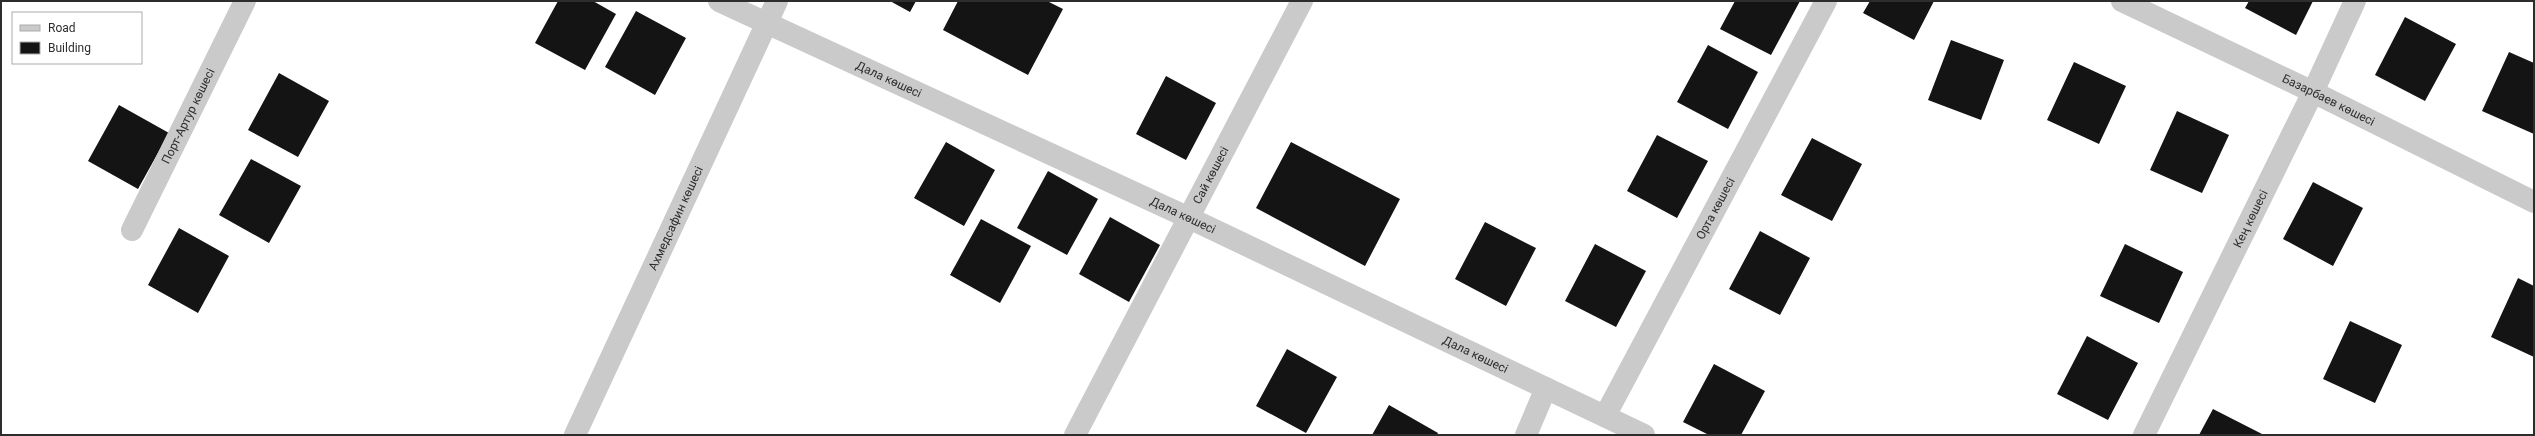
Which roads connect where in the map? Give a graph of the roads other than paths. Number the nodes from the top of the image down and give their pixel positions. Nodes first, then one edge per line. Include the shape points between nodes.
1 (245, 1) edge
2 (719, 1) edge
3 (777, 1) edge
4 (1302, 1) edge
5 (1826, 1) edge
6 (2122, 1) edge
7 (2355, 1) edge
8 (767, 22) junction
9 (2313, 92) junction
10 (2534, 202) edge
11 (1187, 218) junction
12 (132, 230) dead end
13 (1546, 388) junction
14 (1605, 416) junction
15 (575, 435) edge
16 (1075, 435) edge
17 (1526, 435) edge
18 (1644, 435) edge
19 (2144, 435) edge

1 - 12 street, Порт-Артур көшесі
2 - 8 street, Дала көшесі
3 - 8 street, Ахмедсафин көшесі
4 - 11 street, Сай көшесі
5 - 14 street, Орта көшесі
6 - 9 street, Базарбаев көшесі
7 - 9 street, Кең көшесі
8 - 11 street, Дала көшесі
8 - 15 street, Ахмедсафин көшесі
9 - 10 street, Базарбаев көшесі
9 - 19 street, Кең көшесі
11 - 13 street, Дала көшесі
11 - 16 street, Сай көшесі
13 - 14 street, Дала көшесі
13 - 17 street
14 - 18 street, Дала көшесі

